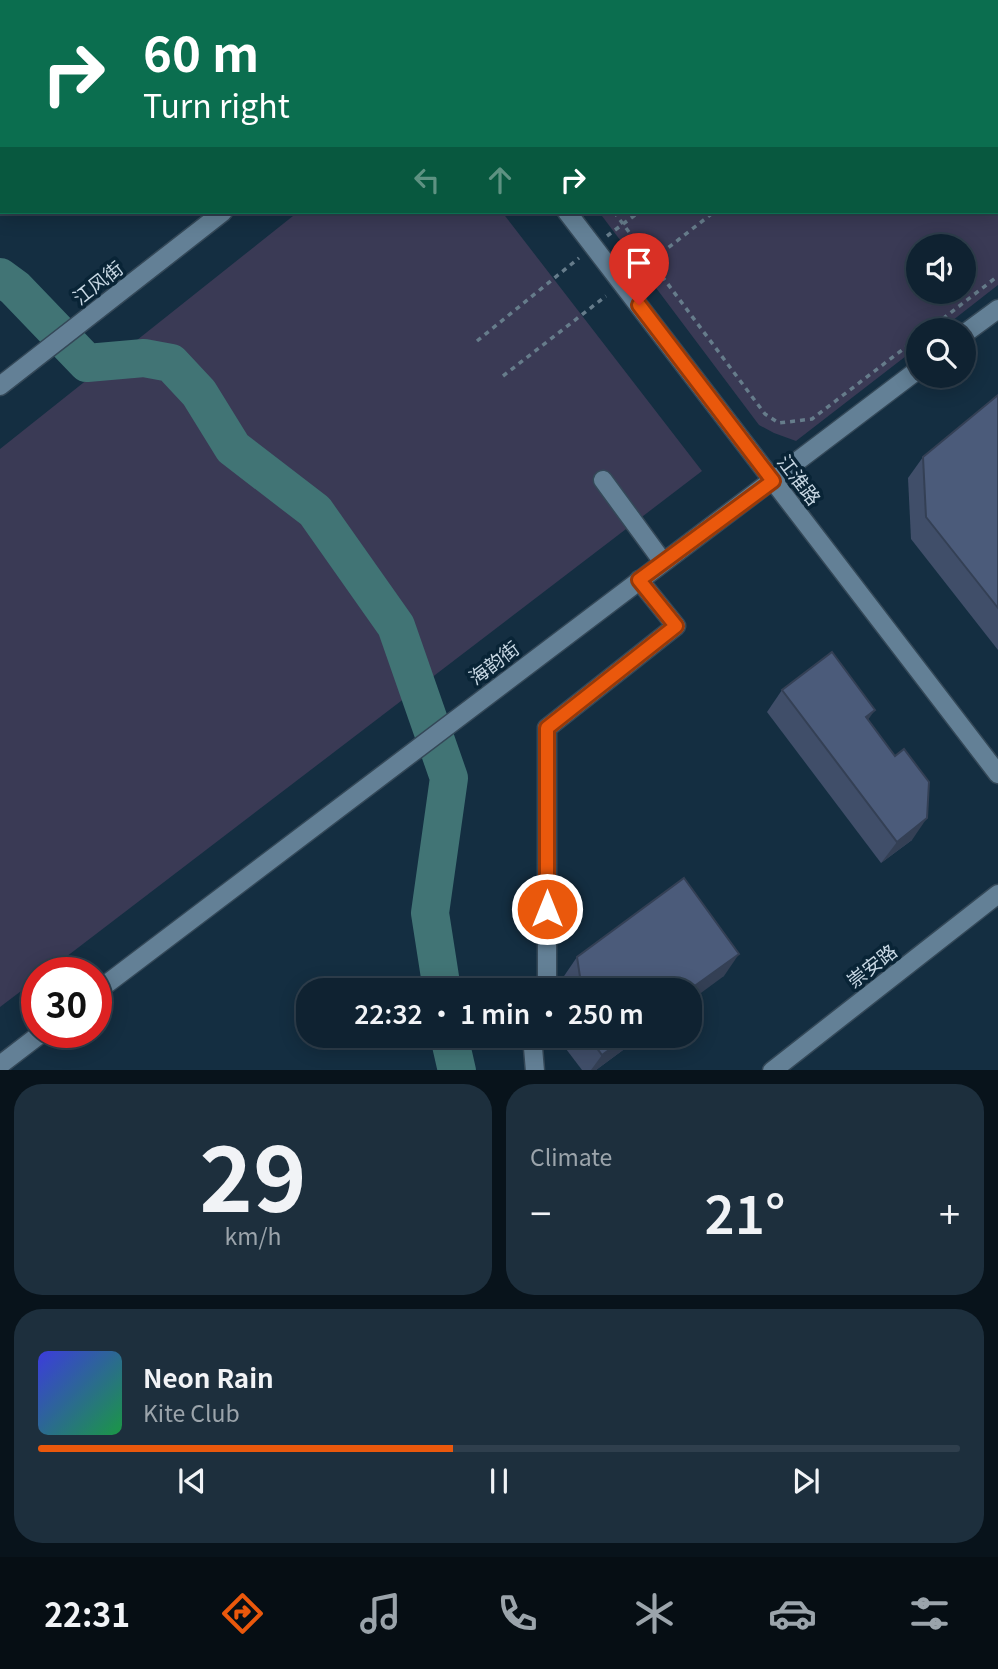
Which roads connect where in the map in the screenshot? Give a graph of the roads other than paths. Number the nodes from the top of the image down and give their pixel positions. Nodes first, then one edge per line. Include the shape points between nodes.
1 (220, 214) edge
2 (569, 214) edge
3 (998, 309) edge
4 (976, 325) edge
5 (906, 379) edge
6 (0, 386) edge
7 (603, 480) dead end
8 (773, 481) junction
9 (663, 562) junction
10 (639, 580) junction
11 (998, 774) edge
12 (998, 894) edge
13 (547, 978) edge
14 (112, 980) edge
15 (22, 1048) edge
16 (533, 1048) edge
17 (0, 1065) edge
18 (535, 1070) edge
19 (772, 1070) edge

1 - 6 street, 江风街
2 - 8 street, 江淮路
3 - 4 street
5 - 8 street, 海韵街
7 - 9 street
8 - 9 street, 海韵街
8 - 11 street, 江淮路
9 - 10 street, 海韵街
10 - 13 street via 676,626 547,728
10 - 14 street, 海韵街
12 - 19 street, 崇安路
15 - 17 street
16 - 18 street

